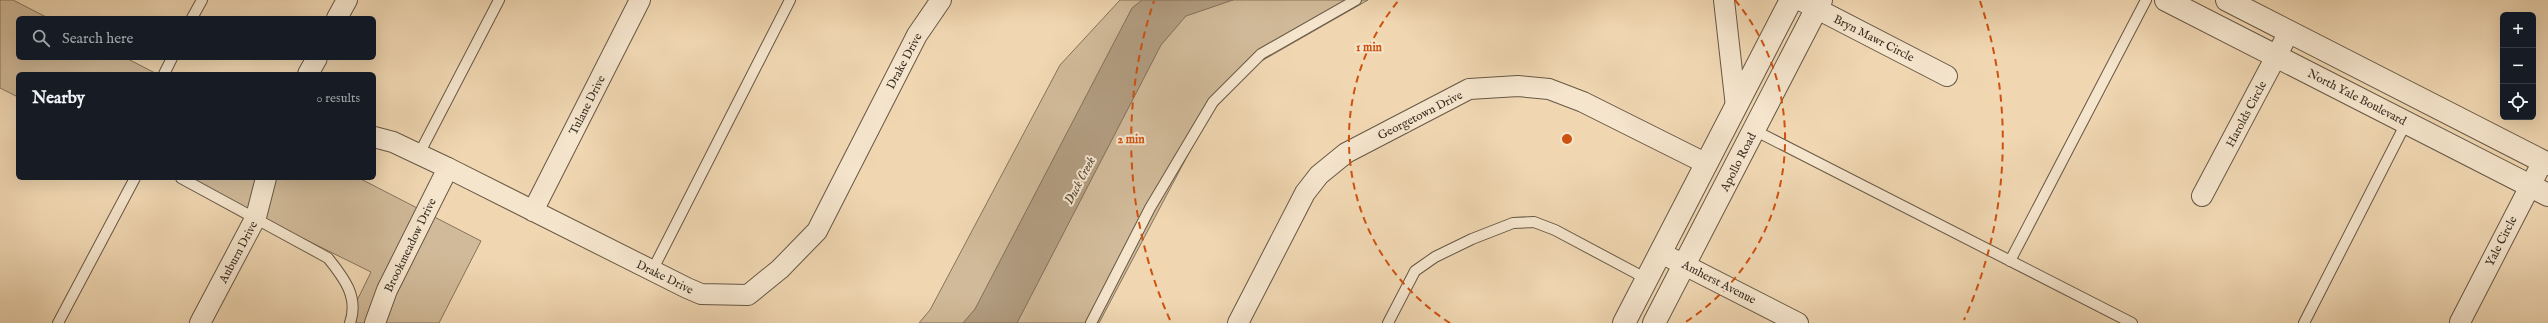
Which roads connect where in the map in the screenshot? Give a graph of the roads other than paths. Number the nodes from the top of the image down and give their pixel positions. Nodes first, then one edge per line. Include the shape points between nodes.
1 (202, 0) edge
2 (347, 0) edge
3 (499, 0) edge
4 (640, 0) edge
5 (790, 0) edge
6 (941, 0) edge
7 (1356, 0) edge
8 (1724, 0) edge
9 (1791, 0) edge
10 (2146, 0) edge
11 (2166, 0) edge
12 (2227, 0) edge
13 (1813, 3) edge
14 (193, 16) edge
15 (338, 16) edge
16 (2290, 32) junction
17 (2276, 56) junction
18 (171, 60) edge
19 (316, 60) edge
20 (165, 72) edge
21 (309, 72) edge
22 (1948, 76) dead end
23 (1736, 107) junction
24 (2406, 122) junction
25 (1754, 130) junction
26 (376, 138) edge
27 (419, 154) junction
28 (2545, 162) edge
29 (1707, 164) junction
30 (448, 168) junction
31 (134, 180) edge
32 (185, 180) edge
33 (265, 180) edge
34 (2539, 190) edge
35 (2202, 196) dead end
36 (533, 211) junction
37 (256, 217) junction
38 (1661, 253) junction
39 (2010, 261) junction
40 (1684, 265) junction
41 (652, 271) junction
42 (1647, 279) junction
43 (2460, 322) dead end
44 (58, 323) edge
45 (200, 323) edge
46 (350, 323) edge
47 (375, 323) edge
48 (1091, 323) edge
49 (1238, 323) edge
50 (1388, 323) edge
51 (1624, 323) edge
52 (1654, 323) edge
53 (1798, 323) edge
54 (2132, 323) edge
55 (2304, 323) edge

1 - 14 lane
2 - 15 street
3 - 27 lane
4 - 36 street, Tulane Drive
5 - 41 lane
6 - 41 street, Drake Drive via 917,35 817,231 780,269 748,295 701,294
7 - 48 lane via 1261,54 1213,102 1150,208
8 - 23 street
9 - 23 street
10 - 39 lane
11 - 17 street, North Yale Boulevard
12 - 16 street
13 - 22 street, Bryn Mawr Circle
13 - 25 street, Apollo Road
16 - 17 street, Harolds Circle
16 - 28 street
17 - 24 street, North Yale Boulevard
17 - 35 street, Harolds Circle
18 - 20 lane
19 - 21 street
23 - 29 street
24 - 34 street, North Yale Boulevard
24 - 55 lane
25 - 39 lane
25 - 40 street, Apollo Road
26 - 27 street, Drake Drive via 393,142
27 - 30 street, Drake Drive
28 - 34 street, Yale Circle
29 - 38 street
29 - 49 street, Georgetown Drive via 1583,102 1549,89 1518,86 1469,89 1346,153 1319,175 1305,193
30 - 36 street, Drake Drive
30 - 47 street, Brookmeadow Drive via 386,290
31 - 44 lane
32 - 37 lane
33 - 37 street, Auburn Drive
34 - 43 street, Yale Circle
36 - 41 street, Drake Drive
37 - 45 street, Auburn Drive
37 - 46 lane via 328,258 342,275 352,294 354,313
38 - 40 street, Amherst Avenue
38 - 42 street
39 - 54 lane
40 - 52 street, Apollo Road
40 - 53 street, Amherst Avenue
42 - 50 lane via 1556,230 1534,222 1513,223 1441,254 1415,271
42 - 51 street

